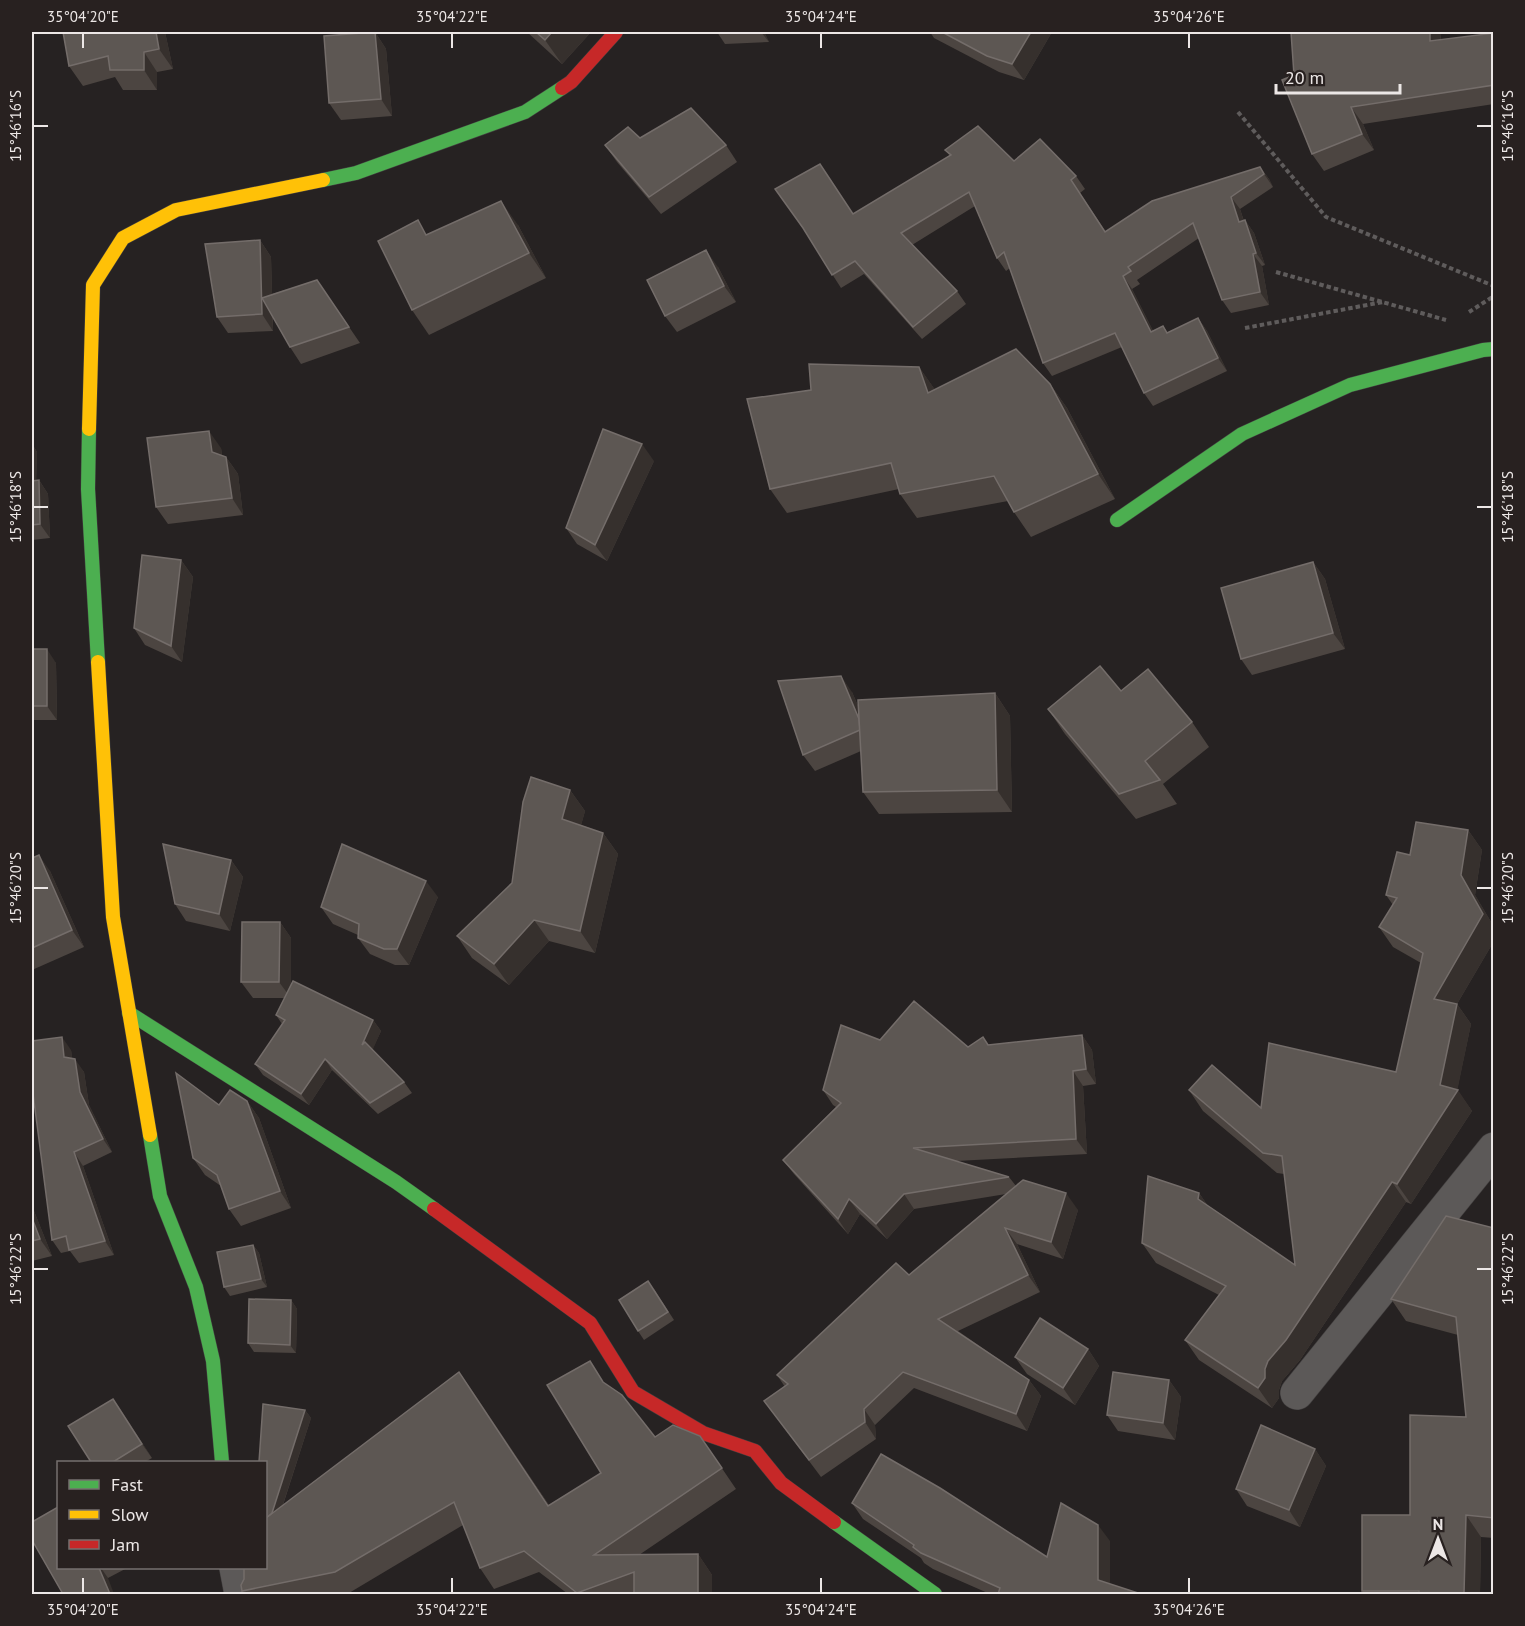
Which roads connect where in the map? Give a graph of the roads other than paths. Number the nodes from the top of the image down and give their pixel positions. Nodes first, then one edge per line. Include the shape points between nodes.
1 (616, 32) edge
2 (1494, 350) edge
3 (1117, 520) dead end
4 (129, 1013) junction
5 (1494, 1149) edge
6 (1297, 1393) dead end
7 (222, 1461) edge
8 (236, 1569) edge
9 (241, 1594) edge
10 (935, 1594) edge

1 - 4 street via 571,82 525,112 356,173 176,210 123,238 93,285 88,489 113,917
2 - 3 street via 1350,385 1242,434
4 - 7 street via 160,1196 196,1287 213,1361
4 - 10 street via 396,1182 590,1323 633,1392 703,1433 755,1451 781,1483
5 - 6 street
8 - 9 street

